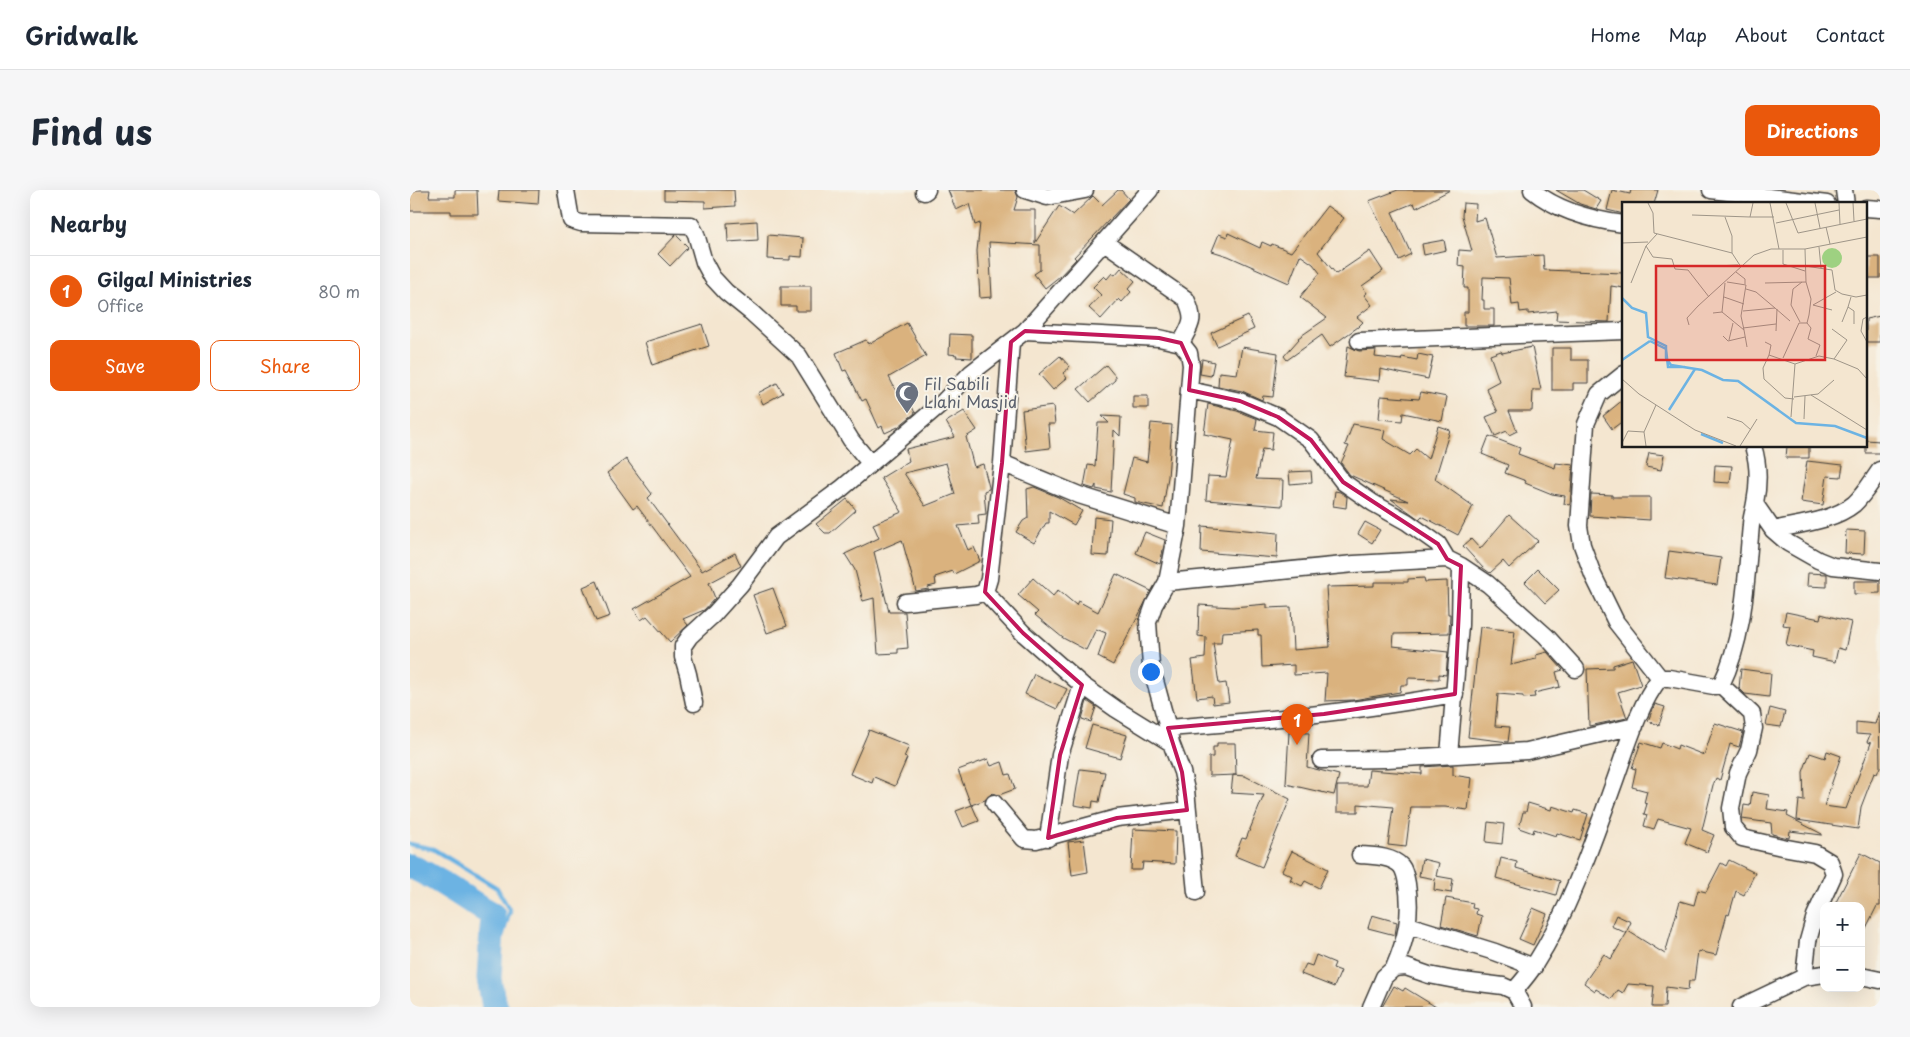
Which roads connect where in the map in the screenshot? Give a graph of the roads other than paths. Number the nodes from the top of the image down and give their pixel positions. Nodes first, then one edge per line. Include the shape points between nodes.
1 (566, 190) edge
2 (1025, 190) edge
3 (1085, 190) edge
4 (1532, 190) edge
5 (1710, 190) edge
6 (1142, 192) edge
7 (1810, 202) edge
8 (1622, 224) edge
9 (1104, 242) junction
10 (1025, 331) junction
11 (1622, 331) edge
12 (1360, 341) dead end
13 (1011, 342) junction
14 (1181, 343) junction
15 (1622, 376) edge
16 (1189, 390) junction
17 (1754, 448) edge
18 (870, 463) junction
19 (1002, 463) junction
20 (1880, 470) edge
21 (1755, 504) junction
22 (1178, 526) junction
23 (1774, 530) junction
24 (1454, 563) junction
25 (1880, 571) edge
26 (1167, 582) junction
27 (985, 592) junction
28 (905, 602) dead end
29 (1576, 669) dead end
30 (1660, 678) junction
31 (1082, 685) junction
32 (1721, 685) junction
33 (1455, 694) junction
34 (694, 703) dead end
35 (1635, 726) junction
36 (1170, 736) junction
37 (1449, 755) junction
38 (1321, 760) dead end
39 (994, 803) dead end
40 (1187, 810) junction
41 (1048, 838) junction
42 (1360, 855) dead end
43 (1196, 892) dead end
44 (1408, 924) junction
45 (1534, 967) junction
46 (1394, 968) junction
47 (1820, 975) edge
48 (1804, 977) junction
49 (1865, 977) edge
50 (1880, 980) edge
51 (1514, 991) junction
52 (1371, 1007) edge
53 (1523, 1007) edge
54 (1741, 1007) edge

1 - 18 street via 571,220 581,223 691,225 712,277 799,356 851,440
2 - 3 street via 1047,197
4 - 8 street via 1573,213
5 - 7 street
6 - 9 street
9 - 10 street
9 - 14 street via 1186,299 1193,313
10 - 13 street
10 - 14 street via 1159,338
11 - 12 street
13 - 18 street via 971,373 943,402
13 - 19 street
14 - 16 street via 1189,353
15 - 30 street via 1599,394 1586,424 1579,526 1593,575 1616,622
16 - 22 street
16 - 24 street via 1240,401 1278,417 1311,440 1343,482 1438,544
17 - 21 street via 1758,476
18 - 34 street via 776,537 740,585 690,636 683,646 682,657
19 - 22 street via 1079,495
19 - 27 street via 990,579
20 - 23 street via 1854,504 1820,520
21 - 23 street
21 - 32 street via 1741,615
22 - 26 street
23 - 25 street via 1796,547 1833,566
24 - 26 street via 1354,564
24 - 29 street via 1488,584 1546,636
24 - 33 street via 1460,625
26 - 36 street via 1148,622 1148,640 1151,666
27 - 28 street
27 - 31 street via 1023,633
30 - 32 street
30 - 35 street
31 - 36 street via 1116,709
31 - 41 street via 1060,755
32 - 48 street via 1752,714 1754,728 1749,750 1738,773 1731,808 1734,828 1742,838 1815,853 1830,862 1834,874 1808,940
33 - 36 street
33 - 37 street
35 - 37 street via 1527,751
35 - 45 street via 1574,887
36 - 40 street via 1182,772
37 - 38 street
39 - 41 street via 1024,838
40 - 41 street via 1117,818
40 - 43 street
42 - 44 street via 1394,861 1402,867 1409,894
44 - 45 street
44 - 46 street
45 - 51 street
46 - 51 street via 1406,967 1429,975 1503,986
46 - 52 street via 1384,977
47 - 48 street
48 - 54 street
49 - 50 street
51 - 53 street

